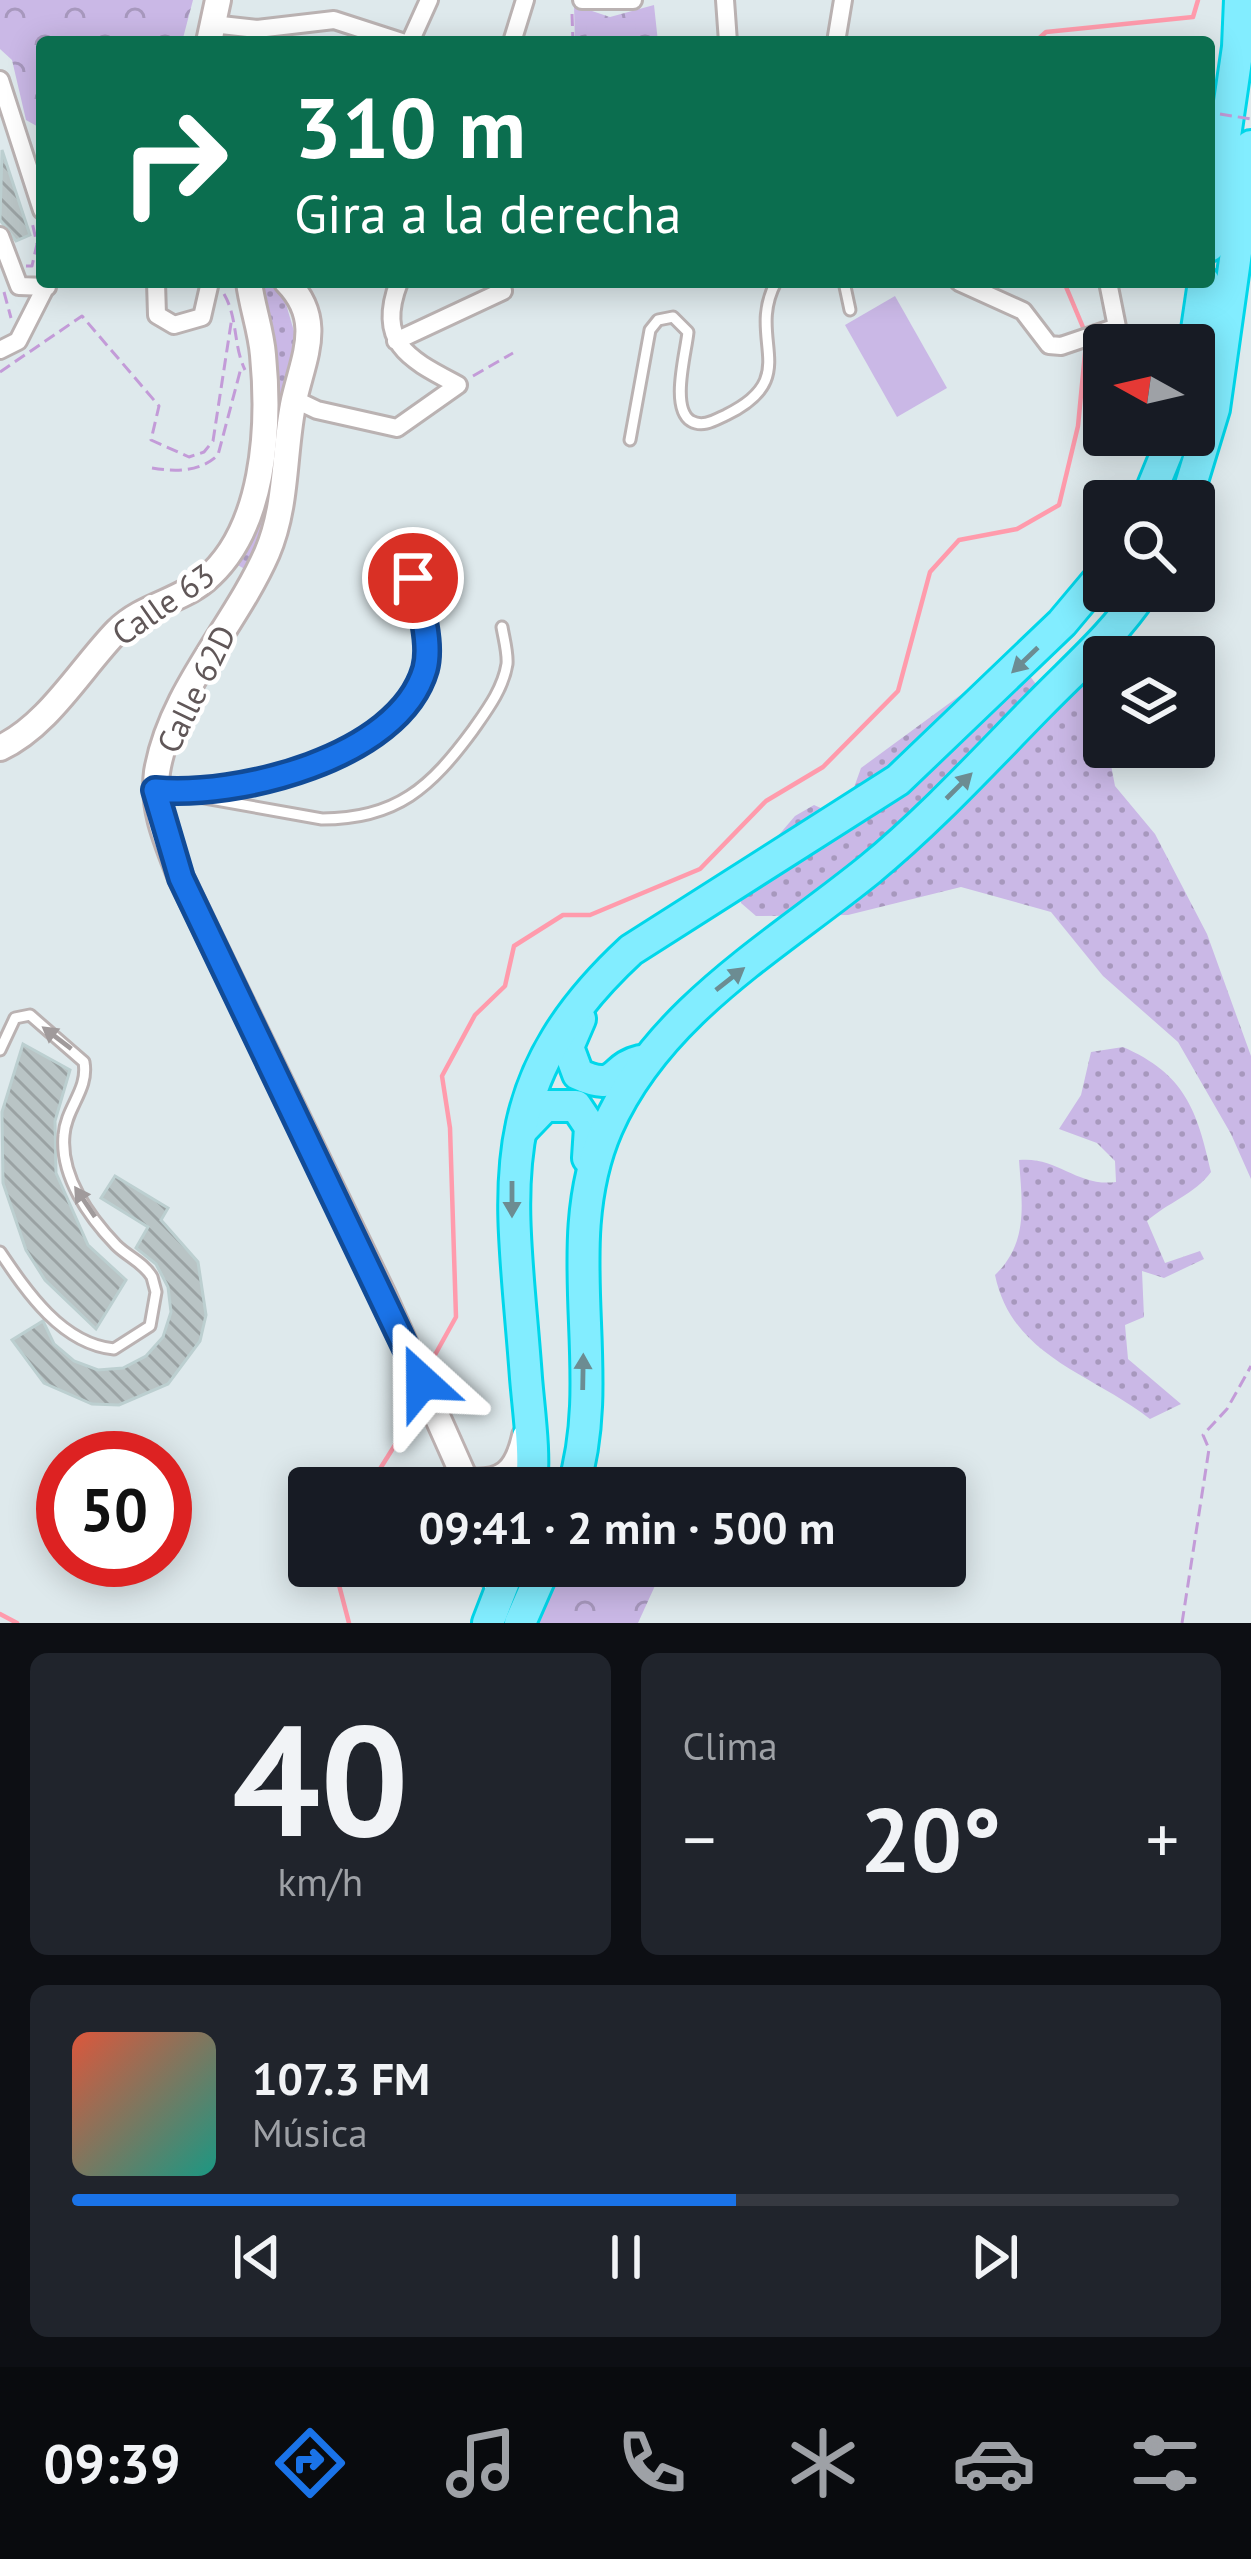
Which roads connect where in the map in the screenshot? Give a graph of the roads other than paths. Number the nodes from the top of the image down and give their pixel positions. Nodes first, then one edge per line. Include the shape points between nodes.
1 (302, 0) edge
2 (429, 0) edge
3 (525, 0) edge
4 (582, 0) edge
5 (633, 0) edge
6 (724, 0) edge
7 (843, 0) edge
8 (1240, 0) edge
9 (213, 22) edge
10 (294, 23) junction
11 (390, 36) edge
12 (409, 36) edge
13 (514, 36) edge
14 (727, 36) edge
15 (837, 36) edge
16 (0, 80) edge
17 (1251, 146) edge
18 (1215, 198) edge
19 (35, 213) edge
20 (0, 236) edge
21 (36, 285) edge
22 (46, 288) edge
23 (156, 288) edge
24 (209, 288) edge
25 (250, 288) edge
26 (291, 288) edge
27 (398, 288) edge
28 (774, 288) edge
29 (845, 288) edge
30 (972, 288) edge
31 (1110, 288) edge
32 (1203, 288) edge
33 (503, 291) dead end
34 (850, 310) dead end
35 (1198, 324) edge
36 (396, 341) junction
37 (0, 350) edge
38 (294, 399) junction
39 (630, 440) dead end
40 (1192, 480) edge
41 (405, 548) dead end
42 (1083, 598) edge
43 (1126, 612) edge
44 (502, 628) dead end
45 (0, 748) edge
46 (155, 790) junction
47 (199, 794) junction
48 (593, 985) junction
49 (0, 1050) edge
50 (646, 1059) junction
51 (518, 1132) junction
52 (592, 1170) junction
53 (0, 1252) edge
54 (529, 1417) junction
55 (459, 1467) edge
56 (513, 1467) edge
57 (530, 1467) edge
58 (576, 1467) edge
59 (536, 1587) edge
60 (520, 1623) edge

1 - 10 street
2 - 12 street
3 - 13 street
4 - 5 street
6 - 14 street
7 - 15 street
8 - 18 highway
9 - 10 street via 257,29
10 - 11 street via 356,23
16 - 19 street
17 - 40 highway via 1214,409
20 - 21 street via 19,286
22 - 37 street via 18,341
23 - 24 street via 157,315 175,325 202,317
25 - 45 main road, Calle 63 via 265,418 238,539 200,584 121,628 35,723
26 - 38 main road, Calle 62D via 310,329
27 - 36 street
28 - 39 lane via 766,316 771,366 754,401 693,423 681,397 688,332 673,317 658,320
29 - 34 lane
30 - 31 street via 1023,311 1049,345 1061,346 1109,333 1117,316
32 - 35 highway
33 - 36 street
36 - 38 street via 406,358 458,385 397,428
38 - 46 main road, Calle 62D via 269,548 190,689
41 - 47 lane via 427,665 413,695 381,729 335,758
42 -> 48 highway via 898,780 655,933
50 -> 43 highway via 684,1016 874,866 1079,669
44 - 47 lane via 507,662 496,698 430,785 405,800 322,819
46 - 47 lane
46 - 55 main road, Calle 62D via 181,878
48 - 50 highway via 568,1047 572,1065 597,1083
48 - 51 highway via 546,1052
53 -> 49 lane via 30,1294 81,1340 114,1349 151,1326 152,1277 85,1206 70,1177 63,1137 84,1085 84,1062 30,1015 14,1018
50 - 52 highway
51 - 52 highway via 545,1106 576,1106 590,1126
51 -> 54 highway via 512,1221
58 -> 52 highway via 583,1405 579,1264
54 - 56 main road, Calle 62D
54 - 57 highway
59 - 60 highway

